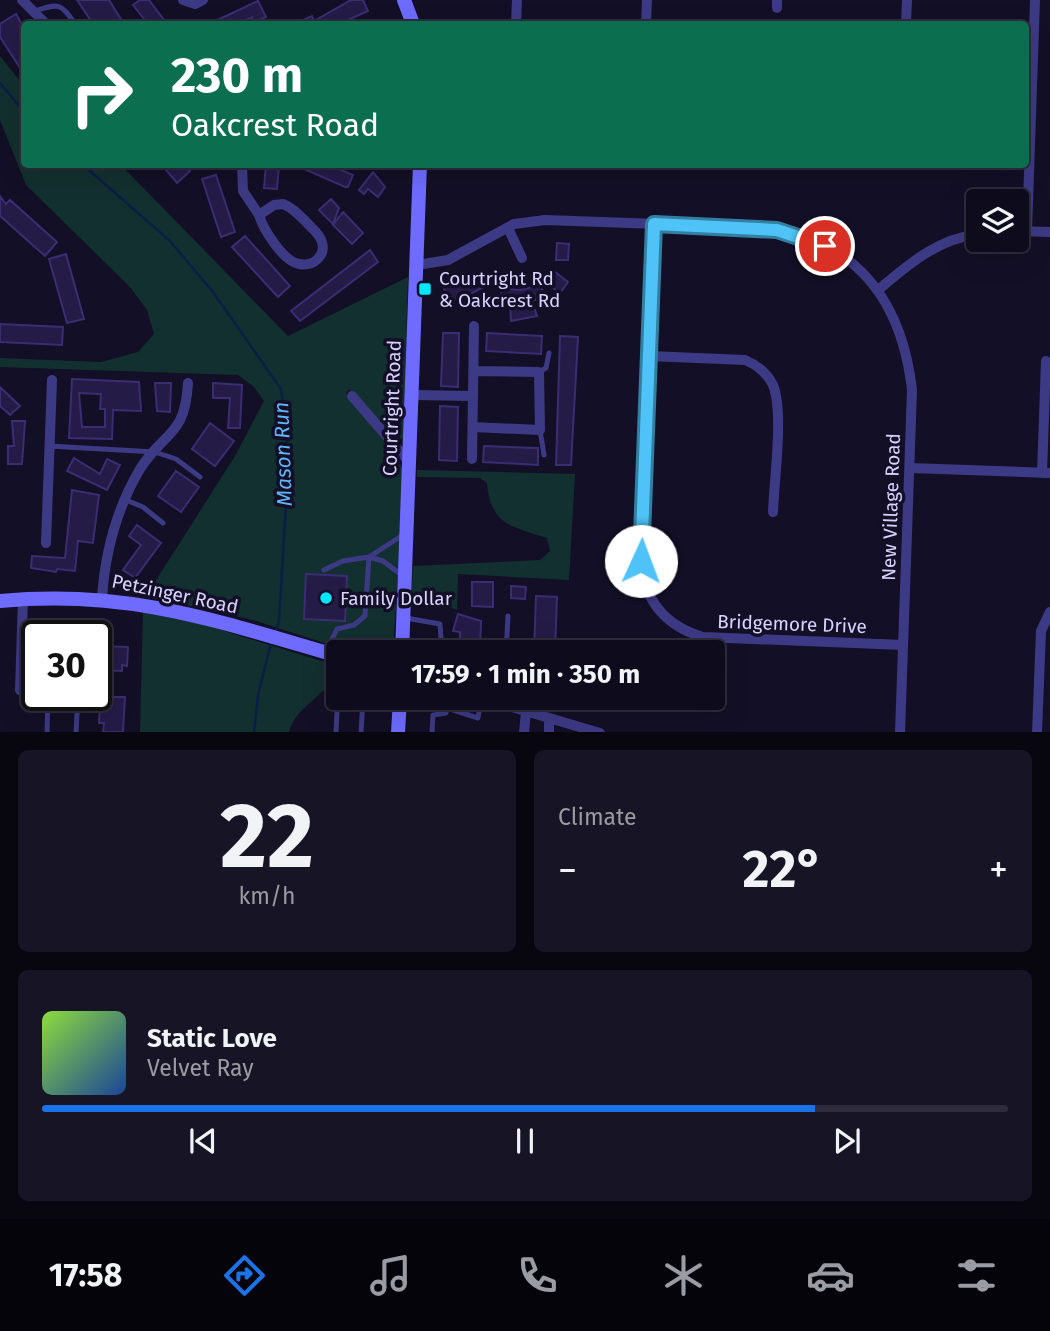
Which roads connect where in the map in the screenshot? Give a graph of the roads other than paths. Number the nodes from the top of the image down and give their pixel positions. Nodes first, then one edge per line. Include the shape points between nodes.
1 (22, 0) edge
2 (183, 0) edge
3 (203, 0) edge
4 (404, 0) edge
5 (517, 0) edge
6 (647, 0) edge
7 (907, 0) edge
8 (1035, 0) edge
9 (34, 11) junction
10 (43, 21) edge
11 (73, 21) edge
12 (412, 21) edge
13 (516, 21) edge
14 (646, 21) edge
15 (906, 21) edge
16 (1029, 107) edge
17 (242, 168) edge
18 (420, 168) edge
19 (1026, 168) edge
20 (1024, 189) edge
21 (260, 215) junction
22 (654, 224) junction
23 (508, 228) junction
24 (1029, 231) edge
25 (1050, 232) edge
26 (966, 237) edge
27 (522, 258) dead end
28 (417, 265) junction
29 (878, 290) junction
30 (474, 326) dead end
31 (549, 352) dead end
32 (649, 356) junction
33 (1046, 361) dead end
34 (475, 370) junction
35 (539, 372) junction
36 (52, 380) dead end
37 (188, 383) dead end
38 (412, 395) junction
39 (352, 396) dead end
40 (473, 396) junction
41 (473, 427) junction
42 (540, 430) junction
43 (49, 446) junction
44 (155, 452) junction
45 (544, 455) dead end
46 (472, 459) dead end
47 (409, 462) junction
48 (910, 468) junction
49 (1046, 473) edge
50 (200, 477) dead end
51 (126, 500) junction
52 (773, 512) dead end
53 (163, 523) dead end
54 (407, 532) junction
55 (46, 543) dead end
56 (369, 556) junction
57 (324, 570) dead end
58 (405, 577) junction
59 (23, 598) junction
60 (102, 598) junction
61 (0, 601) edge
62 (1050, 612) edge
63 (508, 616) dead end
64 (403, 617) junction
65 (335, 640) edge
66 (402, 640) edge
67 (441, 640) edge
68 (507, 640) edge
69 (904, 645) junction
70 (326, 652) edge
71 (20, 690) edge
72 (337, 710) edge
73 (362, 710) edge
74 (399, 710) edge
75 (447, 710) edge
76 (453, 710) edge
77 (480, 710) edge
78 (48, 711) edge
79 (77, 711) edge
80 (526, 711) joint
81 (549, 718) junction
82 (47, 732) edge
83 (76, 732) edge
84 (336, 732) edge
85 (361, 732) edge
86 (398, 732) edge
87 (432, 732) edge
88 (524, 732) edge
89 (549, 732) edge
90 (597, 732) edge
91 (900, 732) edge
92 (1037, 732) edge

1 - 9 street
2 - 3 street via 195,4
4 - 12 street
5 - 13 street
6 - 14 street
7 - 15 street
8 - 16 street
9 - 10 street
9 - 11 lane via 59,5
17 - 21 street via 243,191
18 - 28 street, Courtright Road
19 - 20 street
21 - 21 street via 274,205 292,208 323,243 322,253 309,264 292,261 263,230
22 - 23 street, New Village Road via 530,220
22 - 29 street, New Village Road via 793,233 841,255
22 - 32 street
23 - 27 street
23 - 28 street, New Village Road via 448,260
24 - 25 street
26 - 29 street via 939,245
28 - 38 street, Courtright Road
29 - 48 street, New Village Road via 903,337 910,367
30 - 34 street
31 - 35 lane via 546,368
32 - 52 street via 738,359 763,371 774,387 777,406
32 - 69 street, Bridgemore Drive via 641,561 651,600 681,630 703,637
33 - 49 street
34 - 35 street
34 - 40 street
35 - 42 street
36 - 43 street
37 - 44 street via 183,420
38 - 40 street
38 - 47 street, Courtright Road
39 - 47 street
40 - 41 street
41 - 42 street
41 - 46 street
42 - 45 lane
43 - 44 lane
43 - 55 street
44 - 50 lane via 176,459
44 - 51 street
47 - 54 street, Courtright Road
48 - 49 street
48 - 69 street, New Village Road
51 - 53 lane
51 - 60 street via 114,526
54 - 56 lane
54 - 58 street, Courtright Road
56 - 57 lane
56 - 58 lane
56 - 65 lane via 365,616 354,625 337,629
58 - 64 street, Courtright Road
59 - 60 street, Petzinger Road
59 - 61 street, Petzinger Road
59 - 71 street
60 - 70 street, Petzinger Road via 198,615
62 - 92 street via 1041,631
63 - 68 lane
64 - 66 street, Courtright Road
64 - 67 lane via 440,624
69 - 91 street, New Village Road
72 - 84 lane
73 - 85 lane
74 - 86 street
75 - 87 lane via 433,715
76 - 77 lane via 478,718
78 - 82 lane
79 - 83 lane
80 - 81 street
80 - 88 street
81 - 89 street
81 - 90 street

